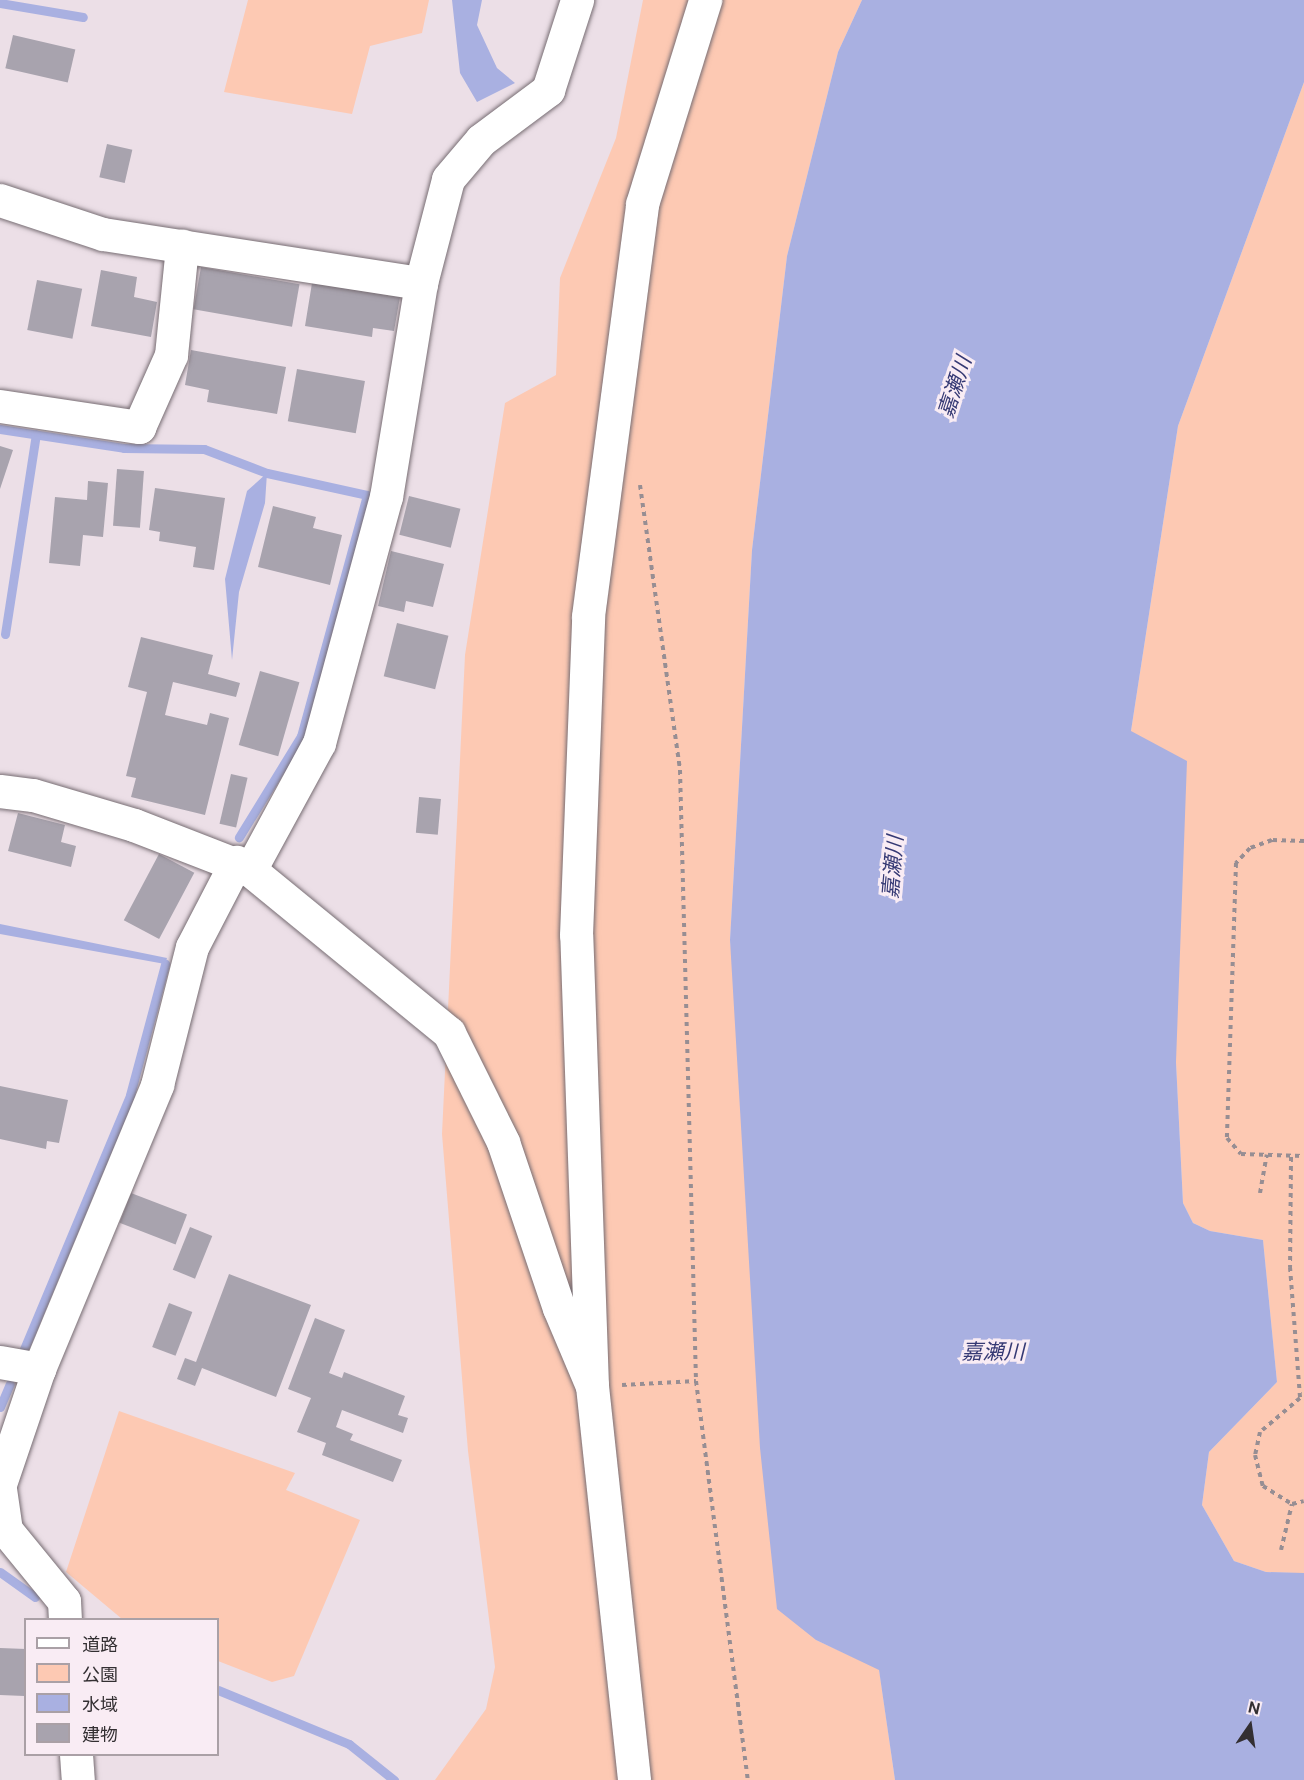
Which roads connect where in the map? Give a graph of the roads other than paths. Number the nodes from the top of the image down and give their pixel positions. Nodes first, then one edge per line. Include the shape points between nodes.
1 (577, 0) edge
2 (705, 0) edge
3 (0, 200) edge
4 (182, 246) junction
5 (421, 283) junction
6 (0, 406) edge
7 (0, 791) edge
8 (243, 866) junction
9 (0, 1362) edge
10 (39, 1369) junction
11 (592, 1386) junction
12 (0, 1487) edge
13 (65, 1618) edge
14 (76, 1756) edge
15 (78, 1780) edge
16 (634, 1780) edge

1 - 5 street via 548,90 481,140 448,179
2 - 11 street via 642,204 588,616 576,935
3 - 4 street via 103,234
4 - 5 street
4 - 6 street via 171,355 139,427
5 - 8 street via 386,496 319,743
7 - 8 street via 33,795 134,825
8 - 10 street via 192,947 157,1084
8 - 11 street via 449,1033 503,1142 560,1308
9 - 10 street
10 - 12 street
11 - 16 street
12 - 13 street via 6,1530 64,1601
14 - 15 street

